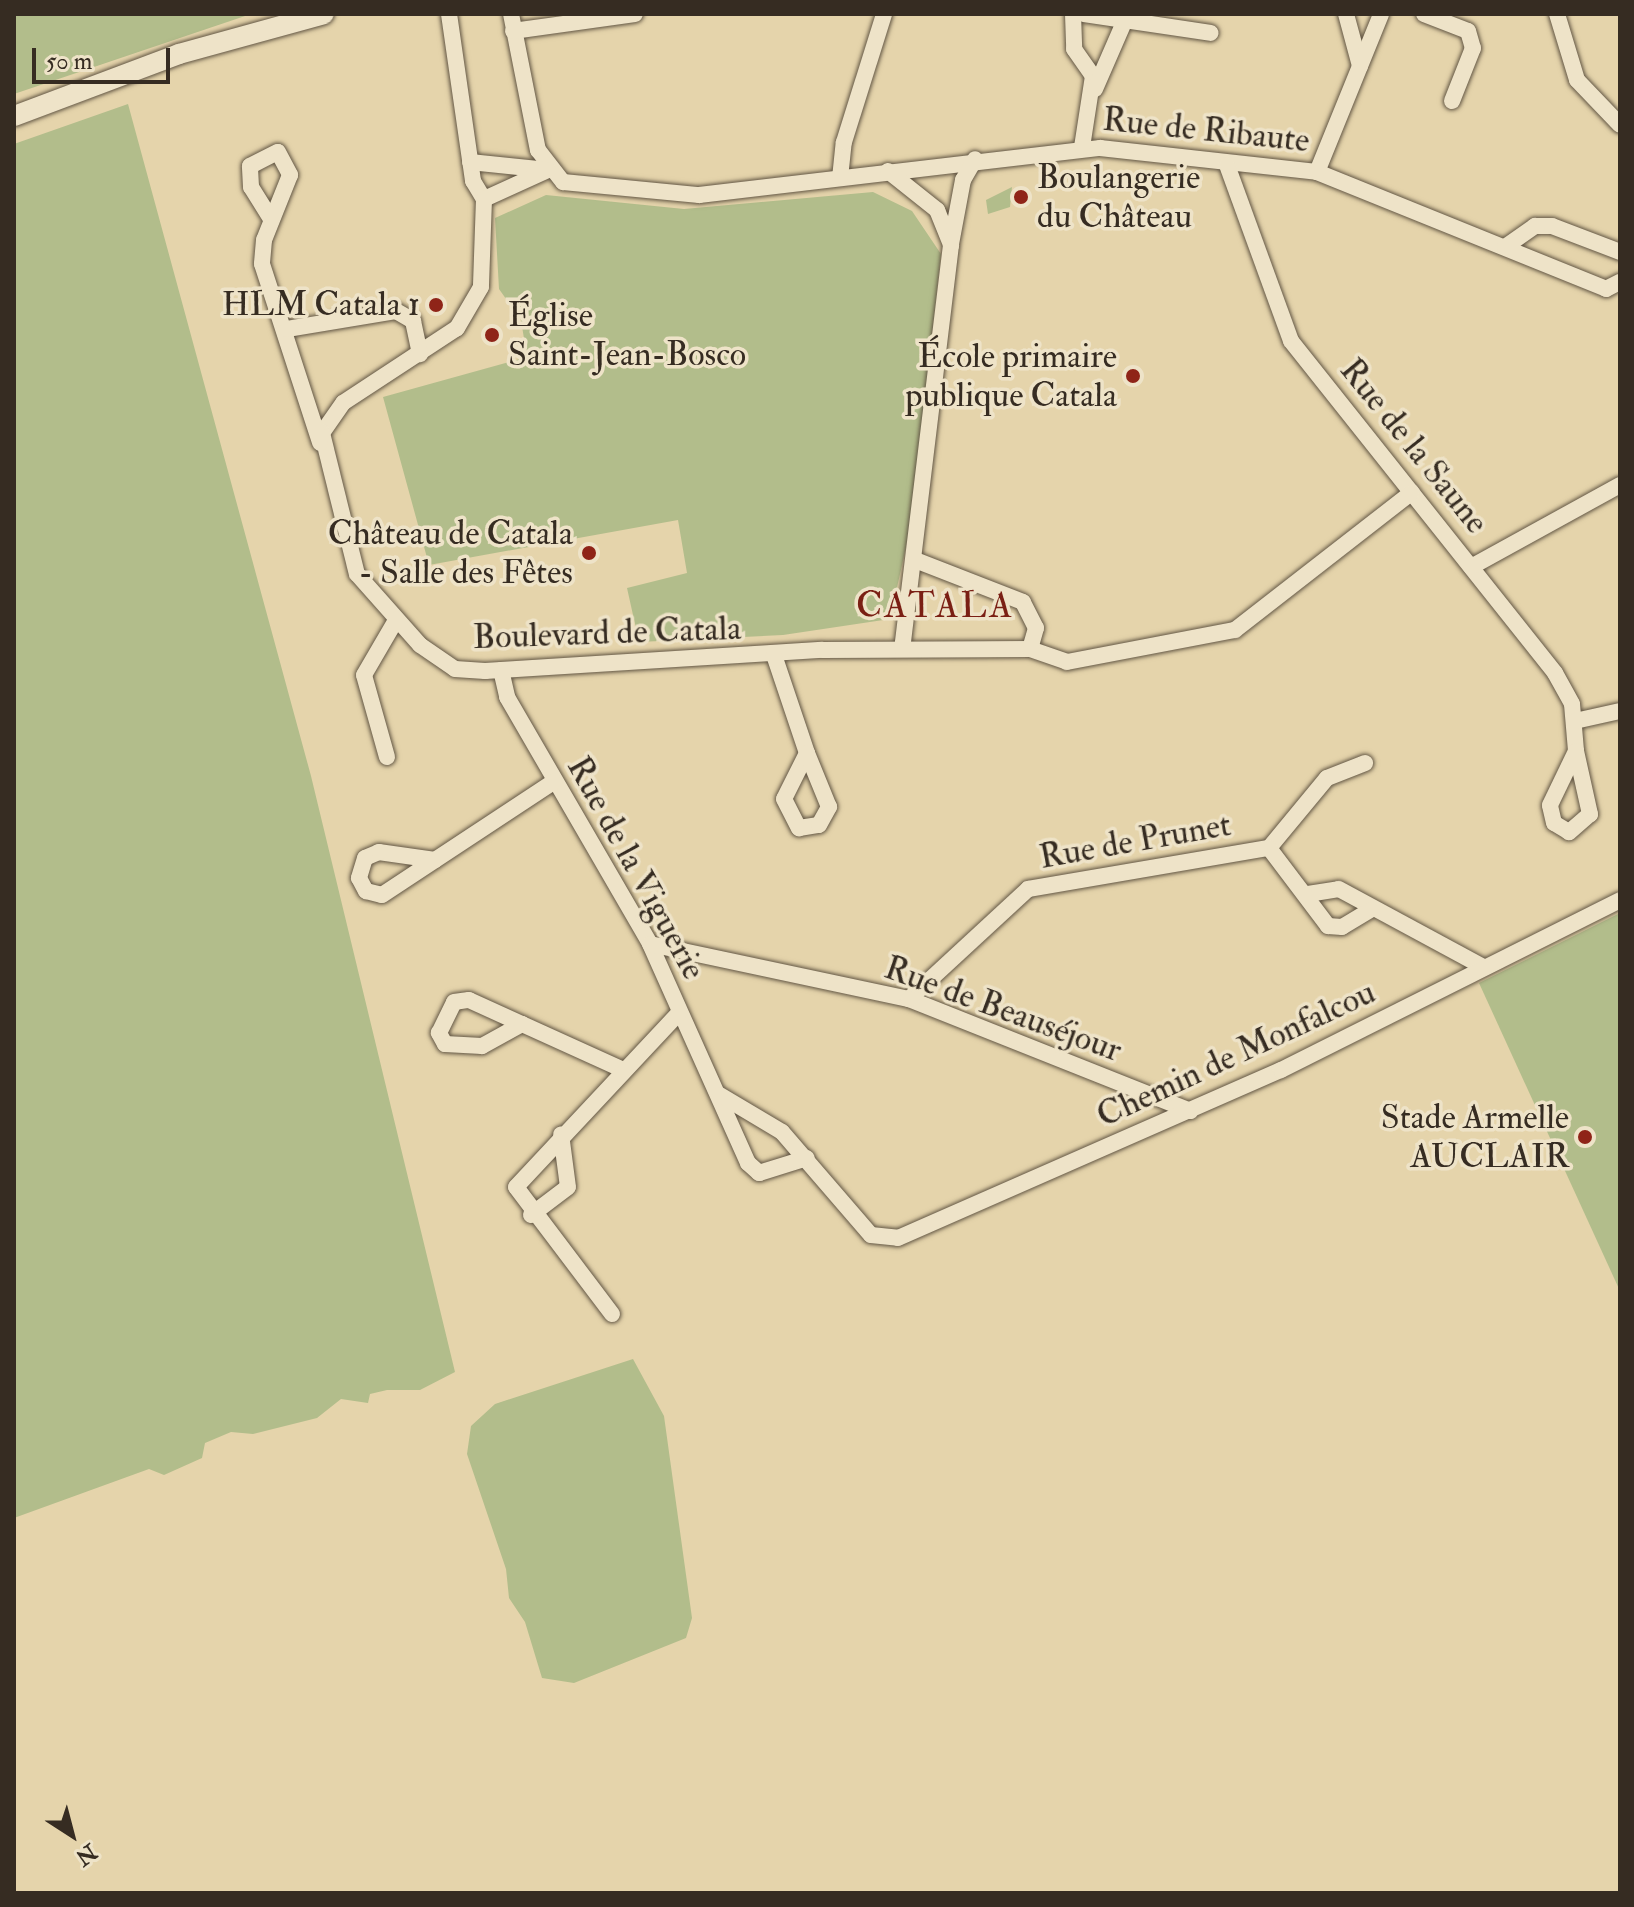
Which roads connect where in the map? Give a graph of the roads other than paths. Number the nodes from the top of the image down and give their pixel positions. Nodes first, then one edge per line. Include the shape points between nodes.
1 (324, 14) edge
2 (449, 14) edge
3 (635, 14) edge
4 (884, 14) edge
5 (1073, 14) edge
6 (1084, 14) edge
7 (1346, 14) edge
8 (1381, 14) edge
9 (1424, 14) edge
10 (1557, 14) edge
11 (1125, 20) junction
12 (512, 22) edge
13 (1211, 33) dead end
14 (1361, 71) junction
15 (1093, 93) junction
16 (1452, 101) dead end
17 (14, 116) edge
18 (1620, 125) edge
19 (1082, 147) junction
20 (975, 159) junction
21 (470, 162) junction
22 (1227, 165) junction
23 (548, 170) junction
24 (888, 171) junction
25 (1317, 172) junction
26 (840, 178) junction
27 (484, 199) junction
28 (271, 219) dead end
29 (951, 245) junction
30 (1505, 247) junction
31 (1620, 252) edge
32 (1620, 282) edge
33 (287, 329) junction
34 (420, 354) junction
35 (322, 448) junction
36 (1620, 485) edge
37 (1412, 492) junction
38 (918, 561) junction
39 (1471, 567) junction
40 (396, 620) junction
41 (902, 649) junction
42 (1030, 649) junction
43 (774, 655) junction
44 (501, 670) junction
45 (1620, 711) edge
46 (1575, 721) junction
47 (1576, 751) dead end
48 (807, 753) dead end
49 (387, 757) dead end
50 (1365, 763) dead end
51 (555, 781) junction
52 (1269, 848) junction
53 (435, 860) dead end
54 (1308, 894) junction
55 (1620, 900) edge
56 (1370, 910) junction
57 (650, 944) junction
58 (1483, 967) junction
59 (909, 999) junction
60 (679, 1013) junction
61 (522, 1024) junction
62 (621, 1069) junction
63 (720, 1095) junction
64 (1191, 1111) junction
65 (561, 1134) junction
66 (807, 1158) junction
67 (531, 1215) junction
68 (612, 1314) dead end

1 - 17 street via 179,54
2 - 21 street
3 - 12 street
4 - 26 street via 844,142
5 - 15 street via 1072,41 1093,76
6 - 11 street
7 - 14 street
8 - 14 street
9 - 16 street via 1468,31 1473,48
10 - 18 street via 1577,80
11 - 13 street
11 - 15 street
12 - 23 street
14 - 25 street
15 - 19 street via 1080,126
19 - 20 street, Rue de Ribaute
19 - 22 street, Rue de Ribaute
20 - 24 street, Rue de Ribaute
20 - 29 street via 963,180
21 - 23 street
21 - 27 street
22 - 25 street, Rue de Ribaute
22 - 37 street, Rue de la Saune via 1286,332
23 - 26 street via 563,182 699,195
23 - 27 street
24 - 26 street
24 - 29 street via 937,210
25 - 30 street, Rue de Ribaute
27 - 34 street via 481,287 457,328
28 - 33 street, Boulevard de Catala via 262,264
29 - 38 street
30 - 31 street via 1535,226 1552,226
30 - 32 street, Rue de Ribaute via 1606,289
33 - 34 street via 396,311 413,321
33 - 35 street, Boulevard de Catala
34 - 35 street via 333,412
35 - 40 street, Boulevard de Catala via 357,574
36 - 39 street
37 - 39 street, Rue de la Saune
37 - 42 street, Boulevard de Catala via 1235,630 1067,662
38 - 41 street
38 - 42 street via 1023,602 1036,628
39 - 46 street, Rue de la Saune via 1565,686
40 - 44 street, Boulevard de Catala via 442,663
40 - 49 street via 364,675
41 - 42 street, Boulevard de Catala
41 - 43 street, Boulevard de Catala
43 - 44 street, Boulevard de Catala
43 - 48 street
44 - 51 street, Rue de la Viguerie via 507,697
45 - 46 street
46 - 47 street, Rue de la Saune
50 - 52 street, Rue de Prunet via 1327,778
51 - 53 street
51 - 57 street, Rue de la Viguerie
52 - 54 street, Rue de Prunet
52 - 59 street, Rue de Prunet via 1028,889
54 - 56 street via 1339,889
54 - 56 street, Rue de Prunet via 1334,928
55 - 58 street, Chemin de Monfalcou
56 - 58 street
57 - 59 street, Rue de Beauséjour
57 - 60 street, Rue de la Viguerie
58 - 64 street, Chemin de Monfalcou
59 - 64 street, Rue de Beauséjour
60 - 62 street
60 - 63 street, Rue de la Viguerie
61 - 61 street via 469,1000 454,1002 439,1033 461,1050
61 - 62 street
62 - 65 street
63 - 66 street via 782,1132
63 - 66 street, Rue de la Viguerie via 759,1173
64 - 66 street, Chemin de Monfalcou via 898,1238 871,1235
65 - 67 street via 568,1187
65 - 67 street via 516,1187
67 - 68 street

